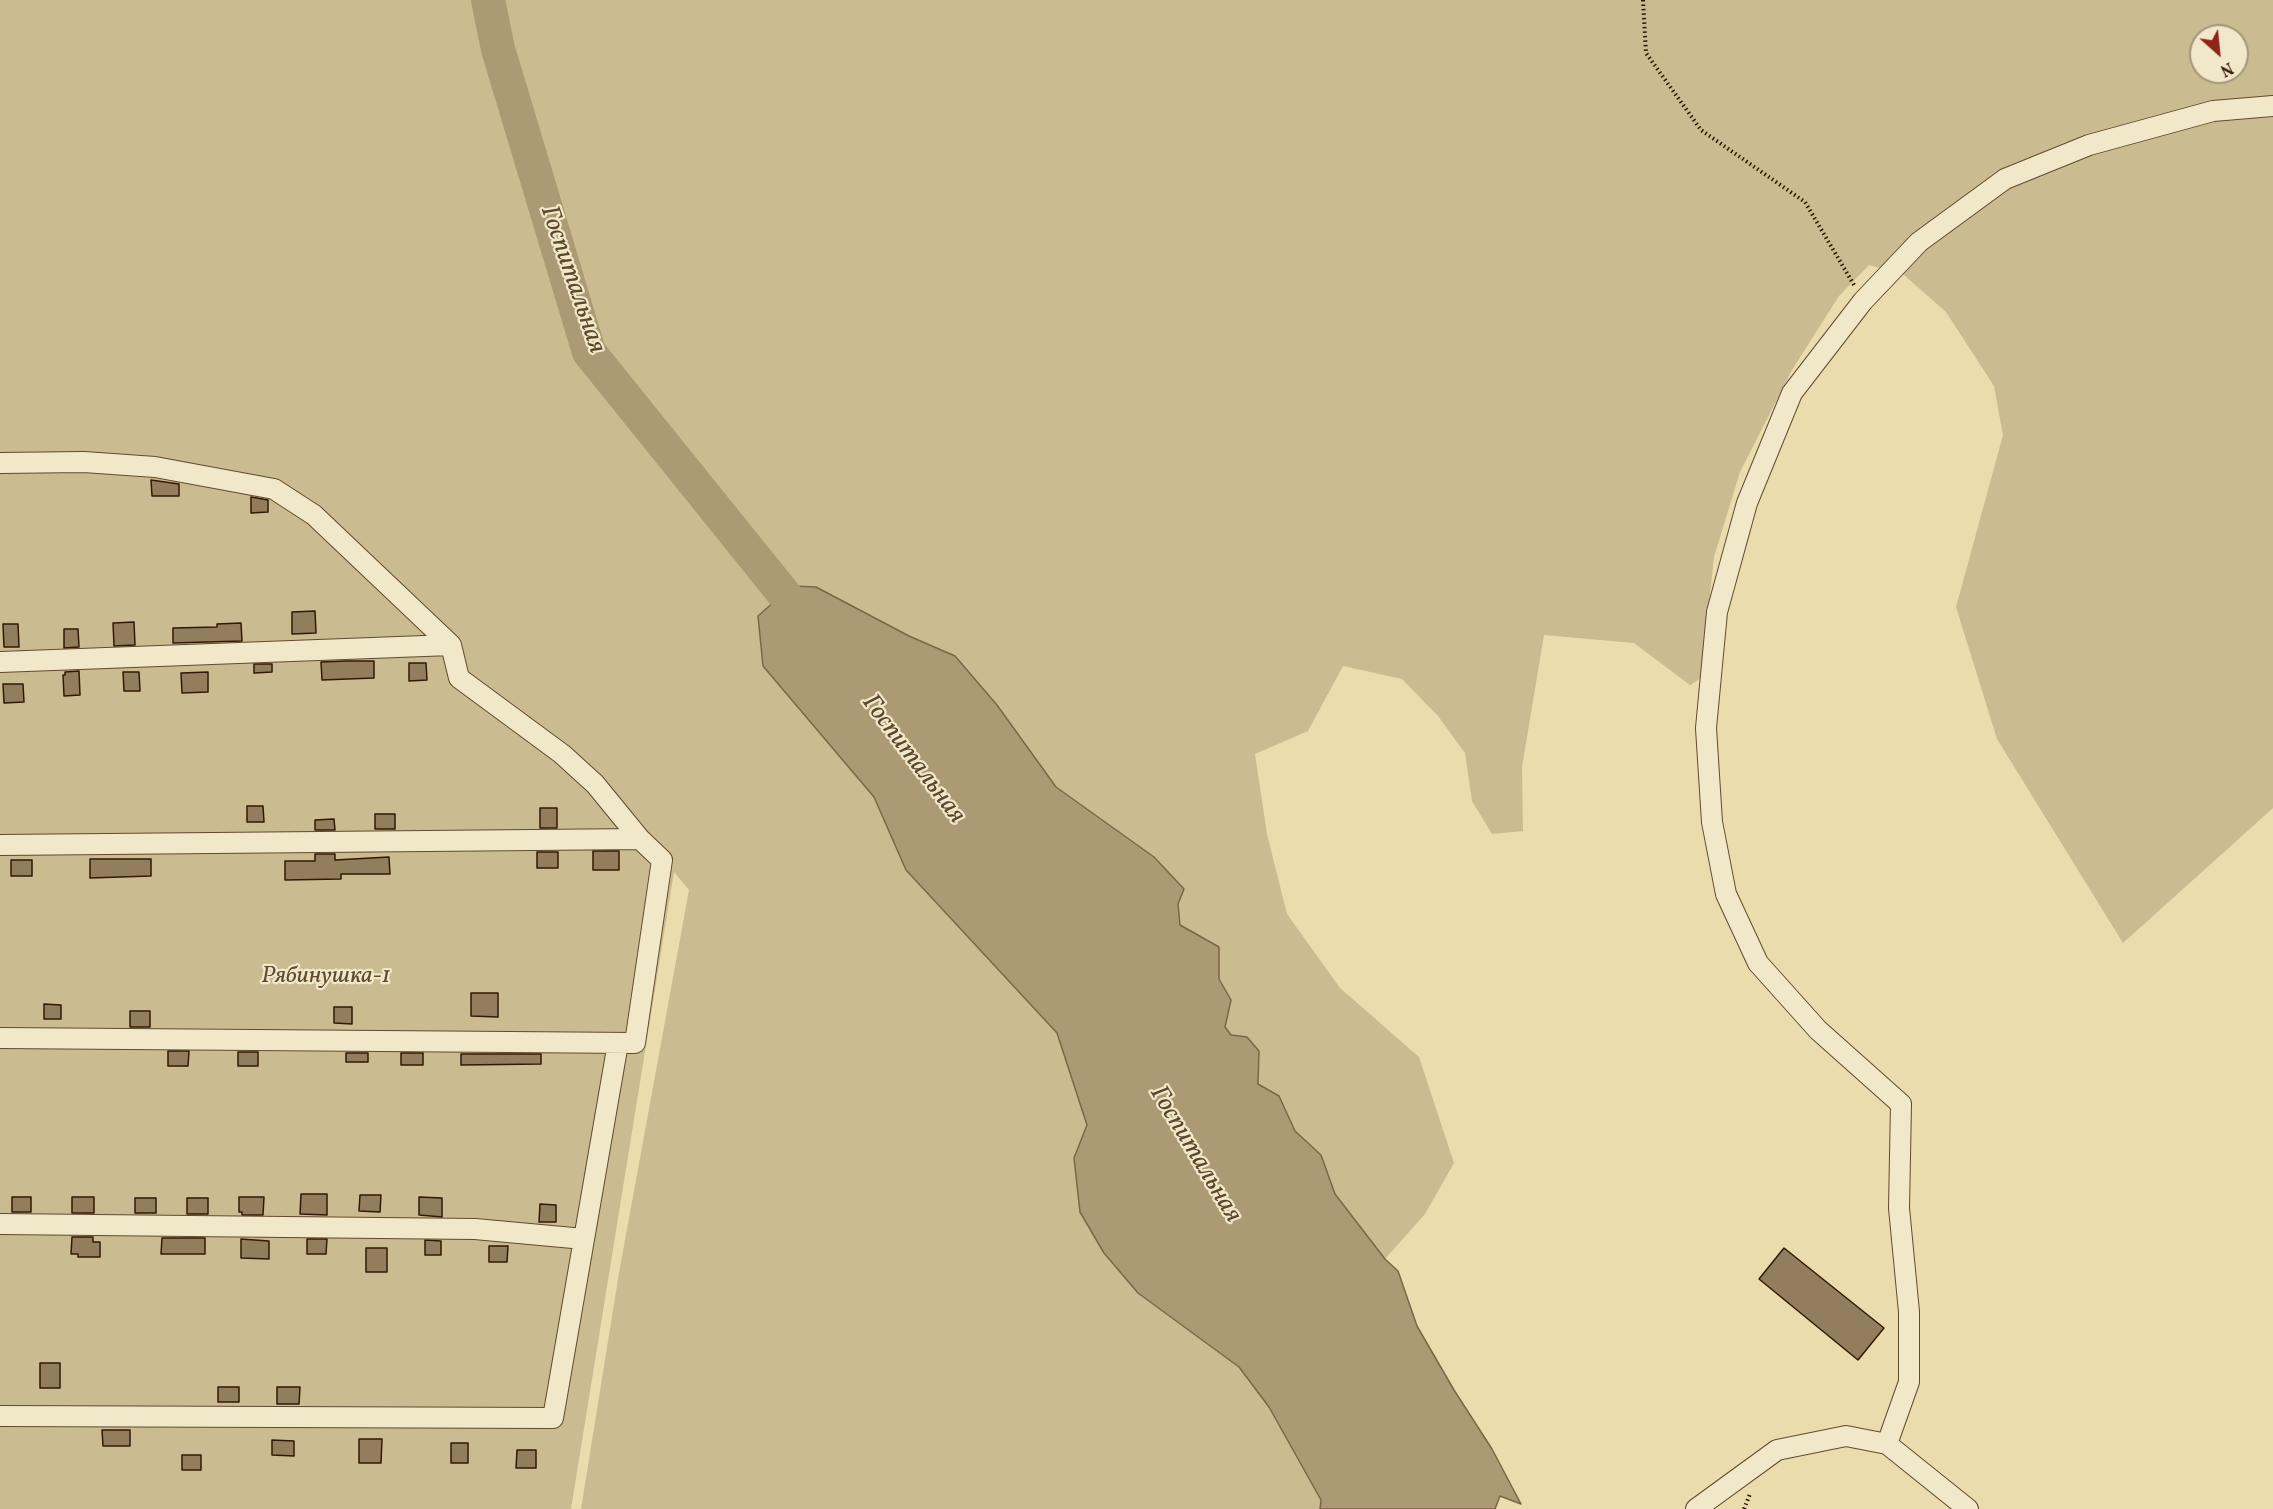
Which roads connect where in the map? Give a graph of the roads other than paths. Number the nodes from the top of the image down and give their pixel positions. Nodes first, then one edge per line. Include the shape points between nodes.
1 (2273, 106) edge
2 (0, 463) edge
3 (450, 645) junction
4 (0, 662) edge
5 (640, 839) junction
6 (0, 845) edge
7 (0, 1038) edge
8 (618, 1043) junction
9 (0, 1224) edge
10 (584, 1239) junction
11 (0, 1416) edge
12 (1887, 1444) junction
13 (1696, 1509) edge
14 (1968, 1509) edge

1 - 12 street via 2212,111 2089,145 2005,179 1918,242 1863,301 1792,393 1747,503 1717,612 1706,728 1712,822 1726,894 1758,963 1818,1030 1900,1104 1899,1208 1909,1312 1909,1382
2 - 3 street via 84,462 155,467 274,489 314,515
3 - 4 street
3 - 5 street via 459,678 579,769
5 - 6 street
5 - 8 street via 662,861 635,1043
7 - 8 street
8 - 10 street
9 - 10 street via 475,1229
10 - 11 street via 554,1418
12 - 13 street via 1846,1436 1777,1450
12 - 14 street

